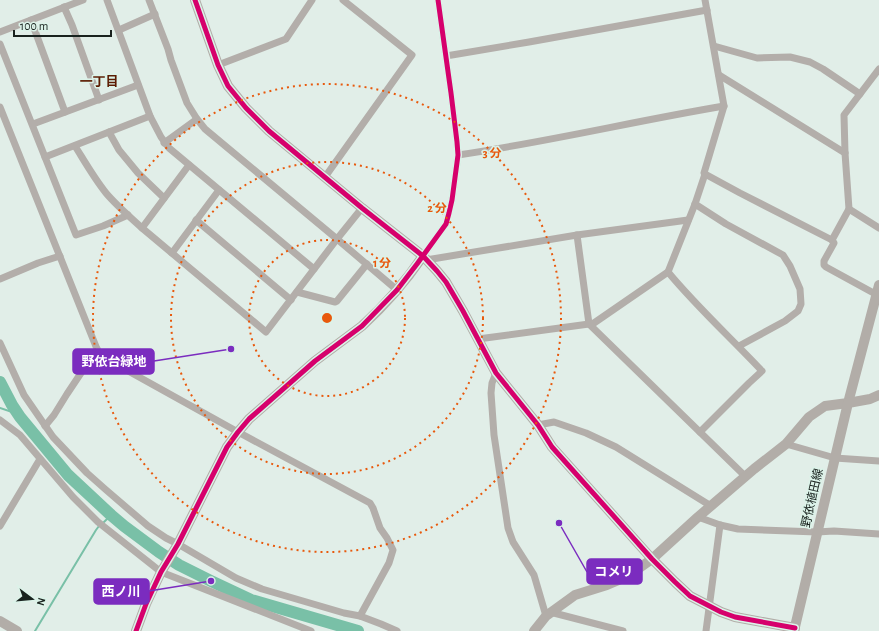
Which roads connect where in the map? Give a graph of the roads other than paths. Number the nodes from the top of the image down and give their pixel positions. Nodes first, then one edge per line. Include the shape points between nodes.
1 (83, 0) edge
2 (107, 0) edge
3 (149, 0) edge
4 (195, 0) edge
5 (312, 0) edge
6 (343, 0) edge
7 (438, 0) edge
8 (706, 0) edge
9 (64, 7) junction
10 (707, 10) junction
11 (155, 14) junction
12 (31, 20) junction
13 (119, 30) junction
14 (0, 32) edge
15 (0, 44) edge
16 (714, 46) junction
17 (446, 56) junction
18 (218, 65) junction
19 (879, 69) edge
20 (719, 75) junction
21 (138, 85) junction
22 (860, 94) junction
23 (99, 100) junction
24 (724, 106) junction
25 (0, 107) edge
26 (65, 112) junction
27 (150, 116) junction
28 (197, 119) junction
29 (33, 124) junction
30 (109, 132) junction
31 (164, 143) junction
32 (75, 146) junction
33 (845, 153) junction
34 (458, 156) junction
35 (45, 157) junction
36 (189, 165) junction
37 (705, 174) junction
38 (325, 177) junction
39 (219, 190) junction
40 (164, 198) junction
41 (695, 204) junction
42 (362, 208) junction
43 (849, 209) junction
44 (128, 215) junction
45 (196, 220) junction
46 (688, 220) junction
47 (142, 228) junction
48 (879, 228) edge
49 (576, 235) junction
50 (337, 239) junction
51 (832, 240) junction
52 (172, 253) junction
53 (60, 256) junction
54 (425, 258) junction
55 (367, 264) junction
56 (314, 269) junction
57 (668, 272) junction
58 (0, 279) edge
59 (397, 290) junction
60 (297, 292) junction
61 (878, 292) edge
62 (291, 300) junction
63 (590, 324) junction
64 (478, 339) junction
65 (0, 343) edge
66 (739, 346) junction
67 (97, 350) junction
68 (496, 373) junction
69 (879, 395) edge
70 (848, 403) junction
71 (0, 420) edge
72 (538, 425) junction
73 (45, 426) junction
74 (238, 432) junction
75 (700, 432) junction
76 (786, 444) junction
77 (835, 458) junction
78 (40, 459) junction
79 (879, 461) edge
80 (746, 477) junction
81 (711, 506) junction
82 (698, 517) junction
83 (720, 525) junction
84 (0, 526) edge
85 (817, 532) junction
86 (879, 534) edge
87 (178, 544) junction
88 (652, 559) junction
89 (161, 572) junction
90 (710, 607) junction
91 (548, 614) junction
92 (360, 616) junction
93 (0, 621) edge
94 (794, 630) edge
95 (17, 631) edge
96 (136, 631) edge
97 (312, 631) edge
98 (397, 631) edge
99 (534, 631) edge
100 (623, 631) edge
101 (706, 631) edge

1 - 9 street
2 - 13 street
3 - 11 street
4 - 18 street
5 - 18 street via 286,39
6 - 38 street via 412,55
7 - 17 street
8 - 10 street
9 - 12 street
9 - 23 street
10 - 16 street
10 - 17 street
11 - 13 street
11 - 28 street via 188,103
12 - 14 street
12 - 26 street
13 - 21 street
15 - 29 street
16 - 20 street
16 - 22 street via 757,58 790,57 810,62
17 - 34 street
18 - 38 street via 228,86 246,108 269,131
19 - 22 street
20 - 24 street
20 - 33 street
21 - 23 street
21 - 27 street
22 - 33 street via 844,116
23 - 26 street
24 - 34 street
24 - 37 street
25 - 53 street
26 - 29 street
27 - 30 street
27 - 31 street
28 - 31 street
28 - 50 street via 205,130
29 - 35 street
30 - 32 street
30 - 40 street via 119,150 138,173
31 - 36 street
32 - 35 street
32 - 44 street via 107,194
33 - 43 street
34 - 54 street via 446,224
35 - 44 street via 76,235
36 - 39 street
36 - 40 street
37 - 41 street
37 - 51 street
38 - 42 street
39 - 45 street
39 - 56 street
40 - 47 street
41 - 46 street
41 - 66 street via 783,255 800,289 801,304 798,311
42 - 50 street
42 - 54 street
43 - 48 street
43 - 51 street
44 - 47 street
45 - 52 street
45 - 62 street
46 - 49 street
46 - 57 street
47 - 52 street
49 - 54 street
49 - 63 street
50 - 55 street
50 - 56 street
51 - 61 street via 834,243 824,265
52 - 62 street via 266,332
53 - 58 street
53 - 67 street
54 - 59 street
54 - 64 street via 446,282
55 - 59 street
55 - 60 street via 335,302
56 - 60 street
57 - 63 street
57 - 66 street
59 - 74 street via 362,326 315,360
60 - 62 street
61 - 70 street, 野依植田線
63 - 64 street
63 - 75 street
64 - 68 street
65 - 73 street via 24,395
66 - 75 street via 762,371
67 - 73 street
67 - 74 street via 103,357
68 - 72 street
68 - 91 street via 491,393 508,528 513,542 534,575
69 - 70 street
70 - 76 street via 824,406 810,417
70 - 77 street, 野依植田線
71 - 78 street via 20,434
72 - 81 street via 554,422 586,432 616,447
72 - 88 street via 552,447
73 - 87 street via 105,490 148,526
74 - 87 street via 227,447
74 - 92 street via 370,503 380,528 393,550 389,564
75 - 80 street
76 - 77 street
76 - 80 street
77 - 79 street
77 - 85 street, 野依植田線
78 - 84 street
78 - 89 street via 101,525
80 - 81 street
81 - 82 street
82 - 83 street
82 - 88 street
83 - 85 street via 738,529
83 - 90 street
85 - 86 street
85 - 94 street, 野依植田線
87 - 89 street
87 - 92 street via 236,578 262,589
88 - 90 street via 690,596
88 - 91 street via 628,576 575,595
89 - 96 street
89 - 97 street
90 - 94 street via 736,617
90 - 101 street
91 - 99 street
91 - 100 street
92 - 98 street
93 - 95 street

